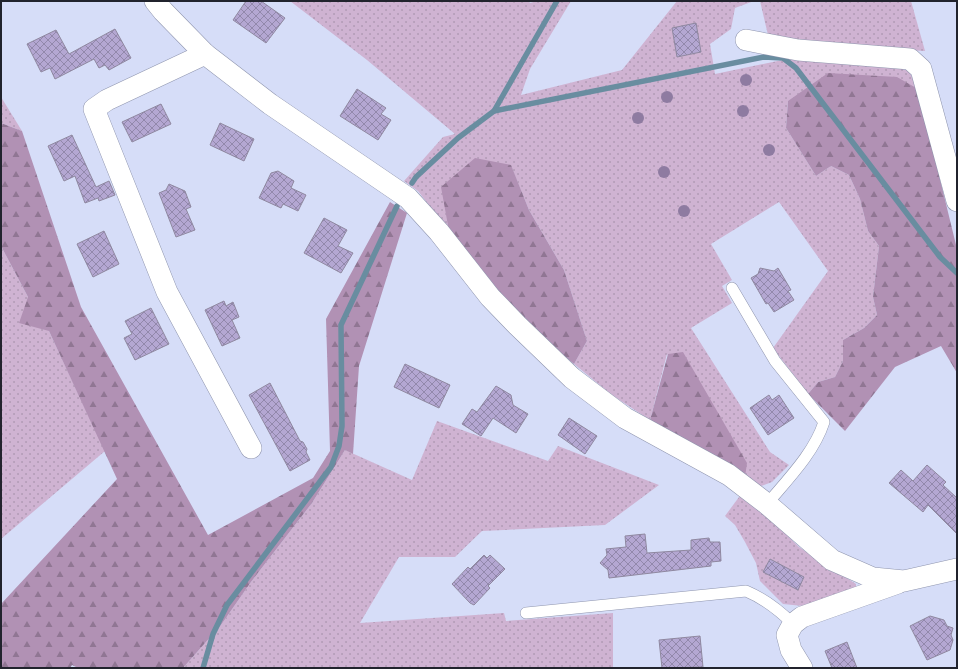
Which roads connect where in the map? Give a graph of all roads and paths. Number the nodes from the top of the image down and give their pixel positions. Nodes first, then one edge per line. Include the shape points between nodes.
1 (155, 1) edge
2 (746, 40) dead end
3 (205, 54) junction
4 (957, 201) edge
5 (732, 288) dead end
6 (251, 448) dead end
7 (767, 504) junction
8 (957, 569) edge
9 (904, 581) junction
10 (526, 613) dead end
11 (793, 624) junction
12 (802, 668) edge

1 - 3 street
2 - 4 street via 798,50 910,59 920,69
3 - 6 street via 107,100 94,109 167,292
3 - 7 street via 270,104 408,198 439,232 490,297 572,378 625,418 729,475
5 - 7 lane via 775,361 824,422 802,462
7 - 9 street via 832,560 873,578
8 - 9 street
9 - 11 street via 802,617
10 - 11 lane via 746,591 778,608
11 - 12 street via 787,635 791,650

